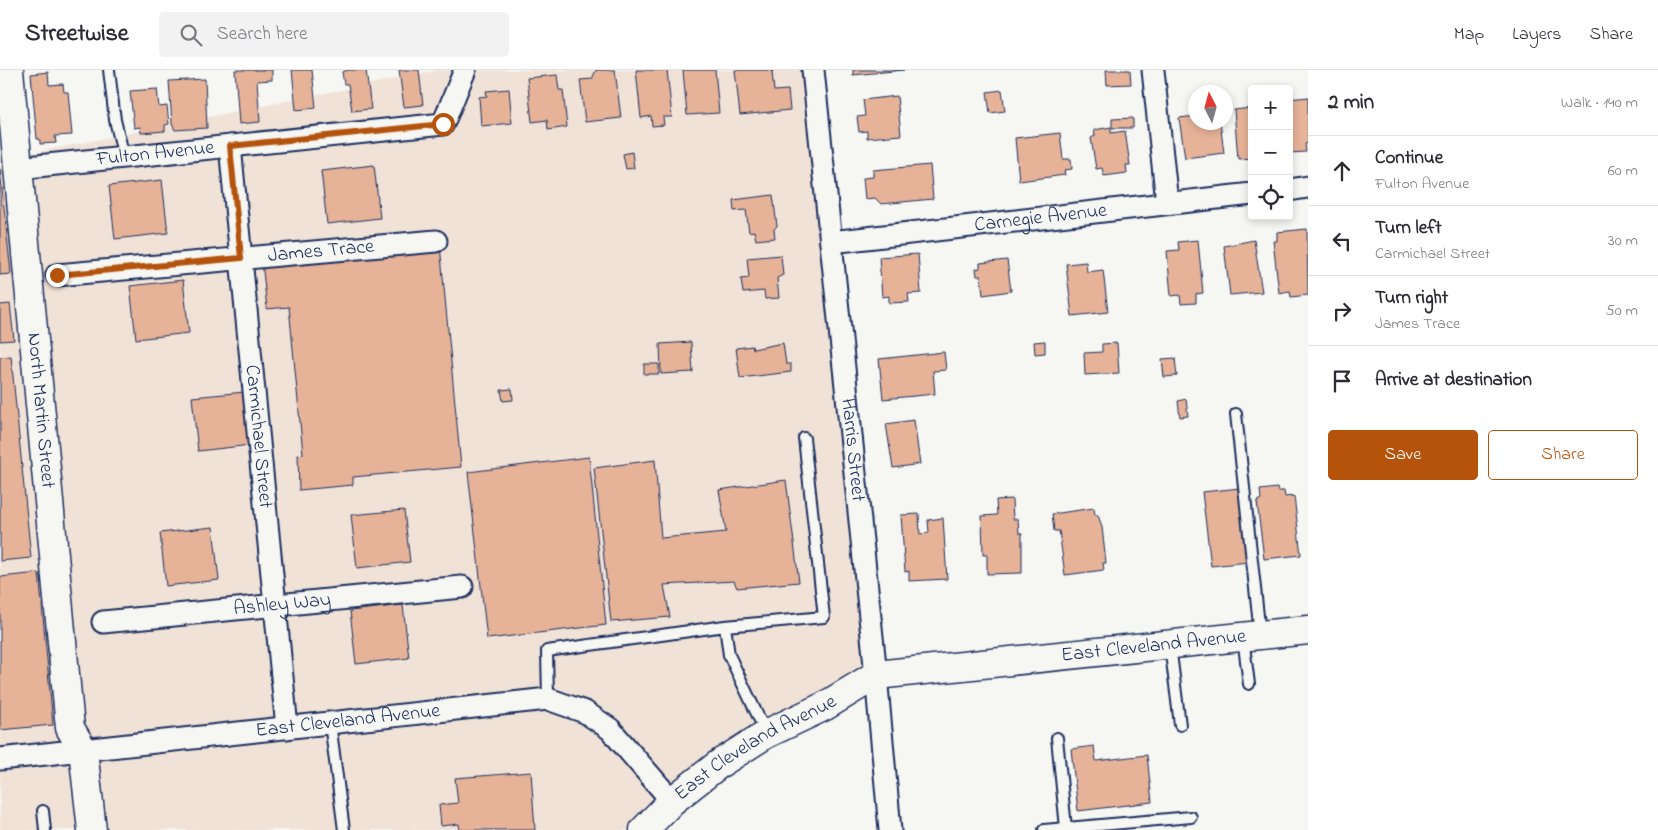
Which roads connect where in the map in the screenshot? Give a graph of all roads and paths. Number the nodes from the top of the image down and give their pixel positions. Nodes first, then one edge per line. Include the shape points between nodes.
1 (9, 70) edge
2 (109, 70) edge
3 (465, 70) edge
4 (813, 70) edge
5 (1154, 70) edge
6 (230, 146) junction
7 (124, 157) junction
8 (18, 168) junction
9 (1308, 187) edge
10 (1293, 189) edge
11 (1248, 194) edge
12 (1168, 204) junction
13 (436, 242) dead end
14 (831, 242) junction
15 (241, 258) junction
16 (57, 275) dead end
17 (1236, 414) dead end
18 (804, 438) dead end
19 (462, 587) dead end
20 (275, 607) junction
21 (103, 622) dead end
22 (725, 626) junction
23 (1308, 630) edge
24 (1251, 636) junction
25 (1170, 644) junction
26 (876, 675) junction
27 (1249, 684) dead end
28 (548, 699) junction
29 (330, 723) junction
30 (1180, 725) dead end
31 (286, 728) junction
32 (766, 734) junction
33 (1057, 738) dead end
34 (83, 750) junction
35 (0, 758) edge
36 (672, 801) junction
37 (43, 811) dead end
38 (1191, 817) dead end
39 (1066, 828) junction
40 (45, 830) edge
41 (92, 830) edge
42 (344, 830) edge
43 (644, 830) edge
44 (890, 830) edge
45 (1044, 830) edge

1 - 8 street, North Martin Street
2 - 7 lane via 114,120
3 - 6 street, Fulton Avenue via 443,124
4 - 14 street, Harris Street
5 - 12 street
6 - 7 street, Fulton Avenue
6 - 15 street, Carmichael Street
7 - 8 street, Fulton Avenue
8 - 34 street, North Martin Street via 70,728
9 - 10 street
11 - 12 street, Carnegie Avenue
12 - 14 street, Carnegie Avenue
13 - 15 street, James Trace
14 - 26 street, Harris Street
15 - 16 street, James Trace
15 - 20 street, Carmichael Street
17 - 24 lane
18 - 22 lane via 824,617
19 - 20 street, Ashley Way
20 - 21 street, Ashley Way
20 - 31 street, Carmichael Street
22 - 28 lane via 547,651
22 - 32 lane via 729,655
23 - 24 street, East Cleveland Avenue
24 - 25 street, East Cleveland Avenue
24 - 27 lane
25 - 26 street, East Cleveland Avenue
25 - 30 lane
26 - 32 street, East Cleveland Avenue via 824,706
26 - 44 street, Harris Street
28 - 29 street, East Cleveland Avenue
28 - 36 street, East Cleveland Avenue via 585,712 610,729
29 - 31 street, East Cleveland Avenue
29 - 42 lane
31 - 34 street, East Cleveland Avenue
32 - 36 street, East Cleveland Avenue via 719,764
33 - 39 lane
34 - 35 street, East Cleveland Avenue
34 - 41 street
36 - 43 street
37 - 40 lane
38 - 39 lane
39 - 45 lane

